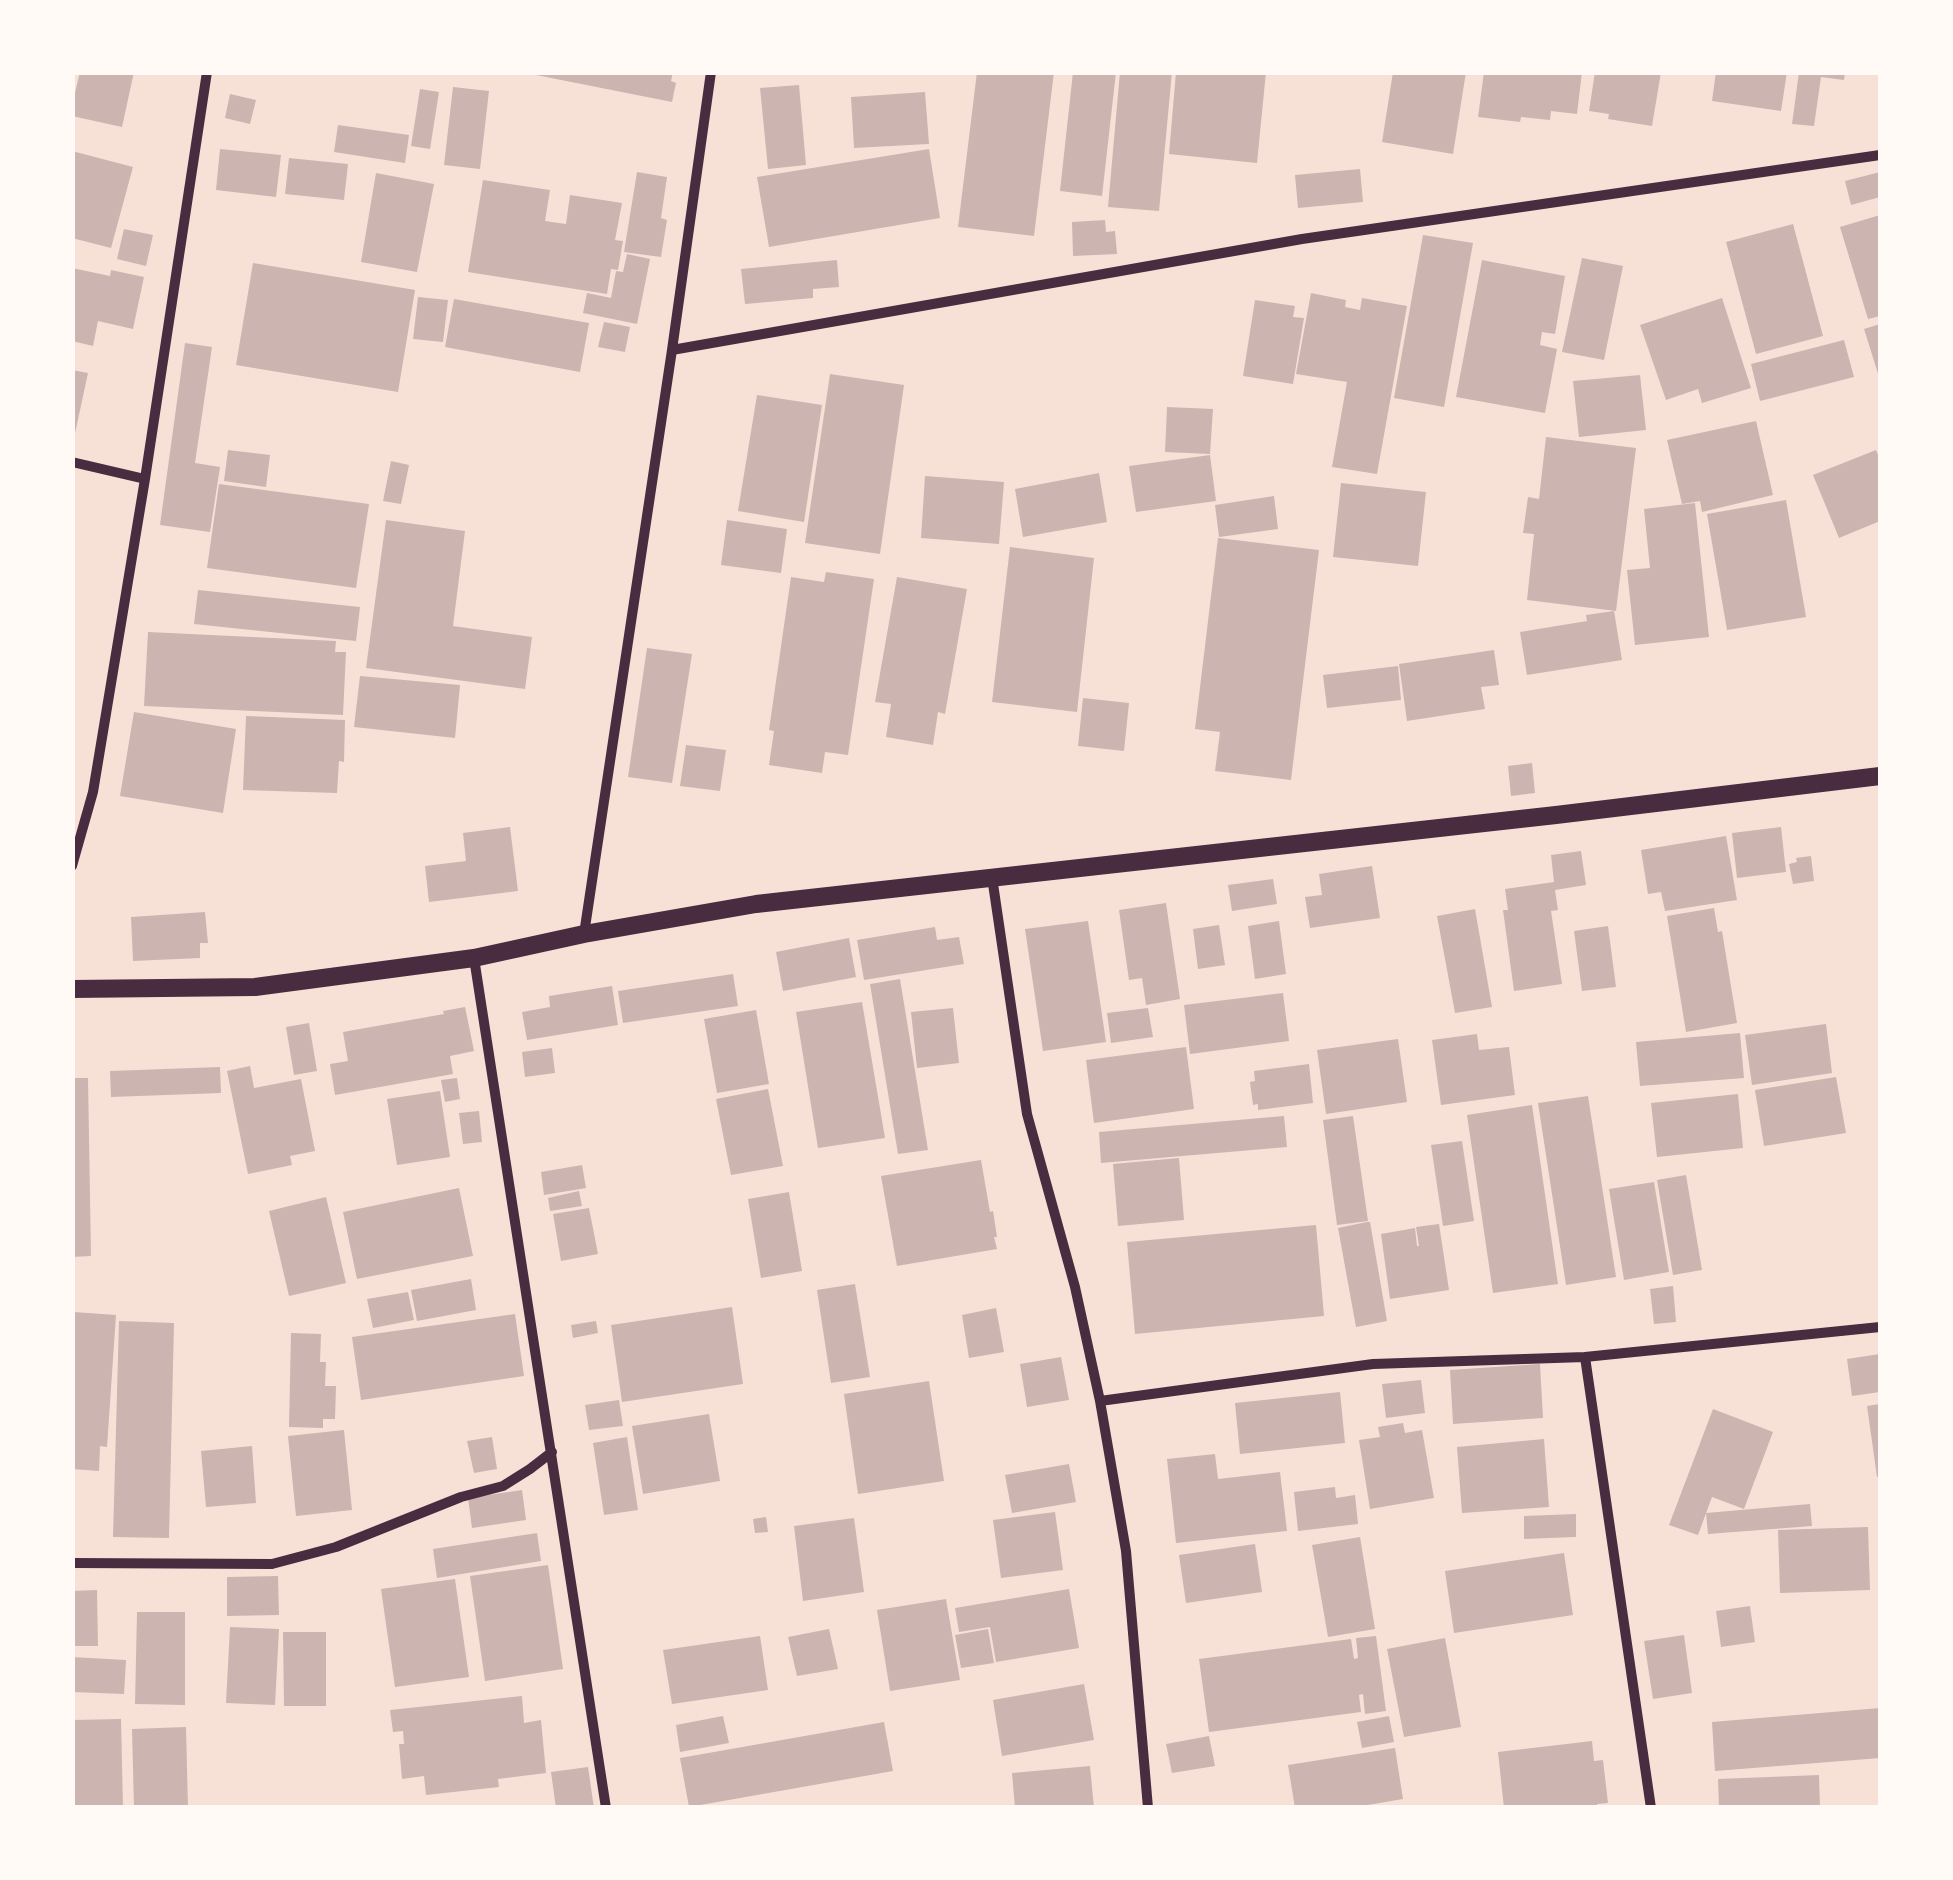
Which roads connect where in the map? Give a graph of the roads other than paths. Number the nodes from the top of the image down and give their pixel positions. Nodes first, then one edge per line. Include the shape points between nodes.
1 (208, 72) edge
2 (712, 72) edge
3 (1880, 155) edge
4 (672, 350) junction
5 (72, 462) edge
6 (145, 478) junction
7 (1880, 776) edge
8 (72, 866) edge
9 (992, 877) junction
10 (584, 934) junction
11 (474, 958) junction
12 (72, 990) edge
13 (1880, 1327) edge
14 (1585, 1357) junction
15 (1100, 1401) junction
16 (552, 1452) junction
17 (72, 1563) edge
18 (606, 1808) edge
19 (1148, 1808) edge
20 (1652, 1808) edge

1 - 6 street
2 - 4 street
3 - 4 street via 1302,239
4 - 10 street
5 - 6 street
6 - 8 street via 93,792
7 - 9 street
9 - 10 street via 756,904
9 - 15 street via 1027,1114
10 - 11 street
11 - 12 street via 255,987
11 - 16 street
13 - 14 street
14 - 15 street via 1374,1364
14 - 20 street
15 - 19 street via 1126,1551
16 - 17 street via 503,1486 272,1564
16 - 18 street

